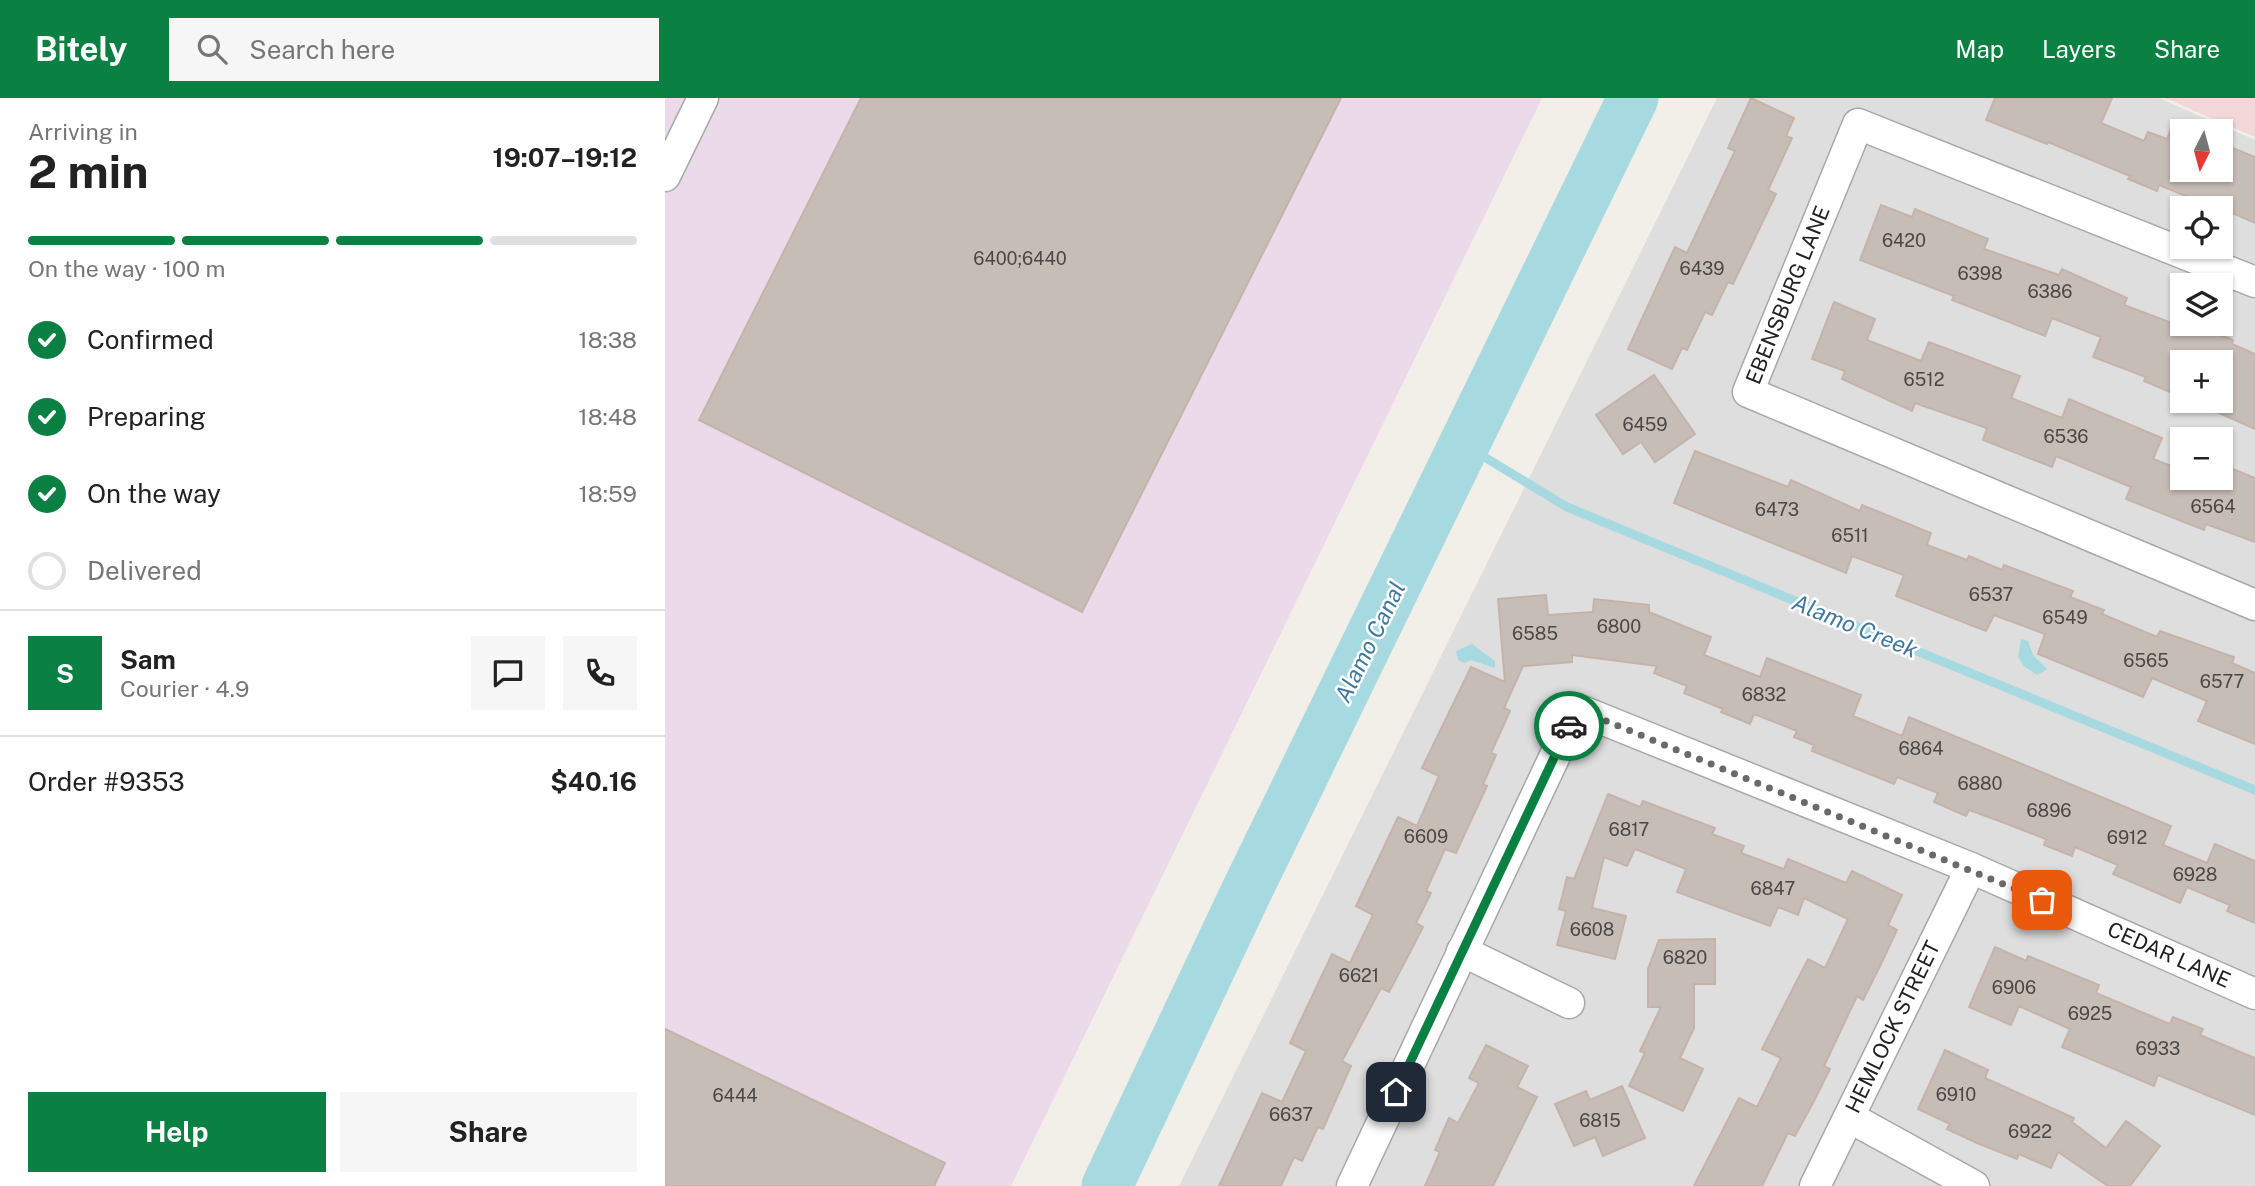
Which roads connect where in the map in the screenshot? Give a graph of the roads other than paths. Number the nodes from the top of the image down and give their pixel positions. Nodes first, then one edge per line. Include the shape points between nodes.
1 (703, 98) edge
2 (665, 176) edge
3 (2255, 282) edge
4 (2255, 605) edge
5 (1971, 868) junction
6 (1462, 951) junction
7 (2255, 993) edge
8 (1569, 1003) dead end
9 (1849, 1117) junction
10 (1352, 1186) edge
11 (1815, 1186) edge
12 (1975, 1186) edge

1 - 2 street
3 - 4 street, EBENSBURG LANE via 1858,124 1748,392
5 - 6 street, CEDAR LANE via 1577,709
5 - 7 street, CEDAR LANE
5 - 9 street, HEMLOCK STREET
6 - 8 street
6 - 10 street
9 - 11 street, HEMLOCK STREET
9 - 12 street

